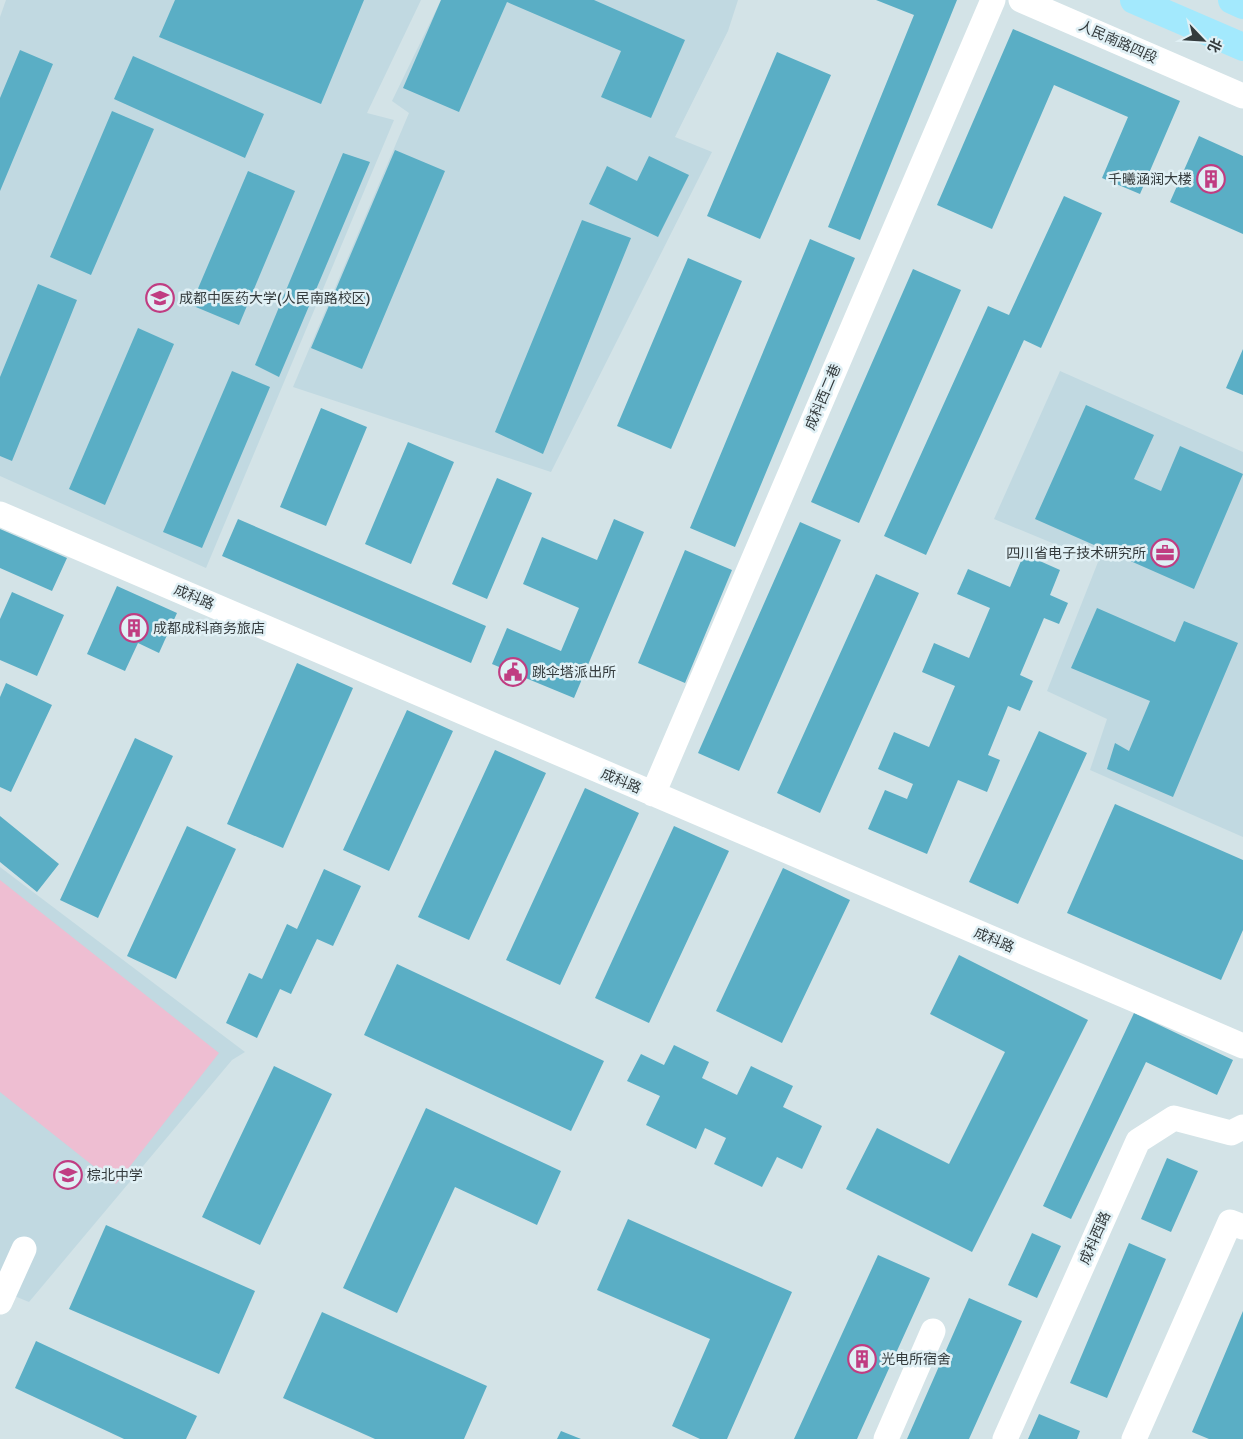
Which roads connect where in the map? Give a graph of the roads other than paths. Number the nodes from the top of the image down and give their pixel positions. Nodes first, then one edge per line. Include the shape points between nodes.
1 (993, 0) edge
2 (1021, 0) edge
3 (1134, 0) edge
4 (1232, 0) edge
5 (1243, 5) edge
6 (1243, 47) edge
7 (1243, 96) edge
8 (0, 514) edge
9 (653, 794) junction
10 (1243, 1046) edge
11 (1239, 1134) edge
12 (1243, 1227) edge
13 (24, 1250) dead end
14 (0, 1302) edge
15 (933, 1331) dead end
16 (886, 1439) edge
17 (1005, 1439) edge
18 (1134, 1439) edge

1 - 9 street, 成科西二巷
2 - 7 street, 人民南路四段
3 - 6 main road
4 - 5 main road
8 - 9 street, 成科路
9 - 10 street, 成科路
11 - 17 street, 成科西路 via 1174,1118 1138,1141
12 - 18 street via 1230,1222
13 - 14 street
15 - 16 street

